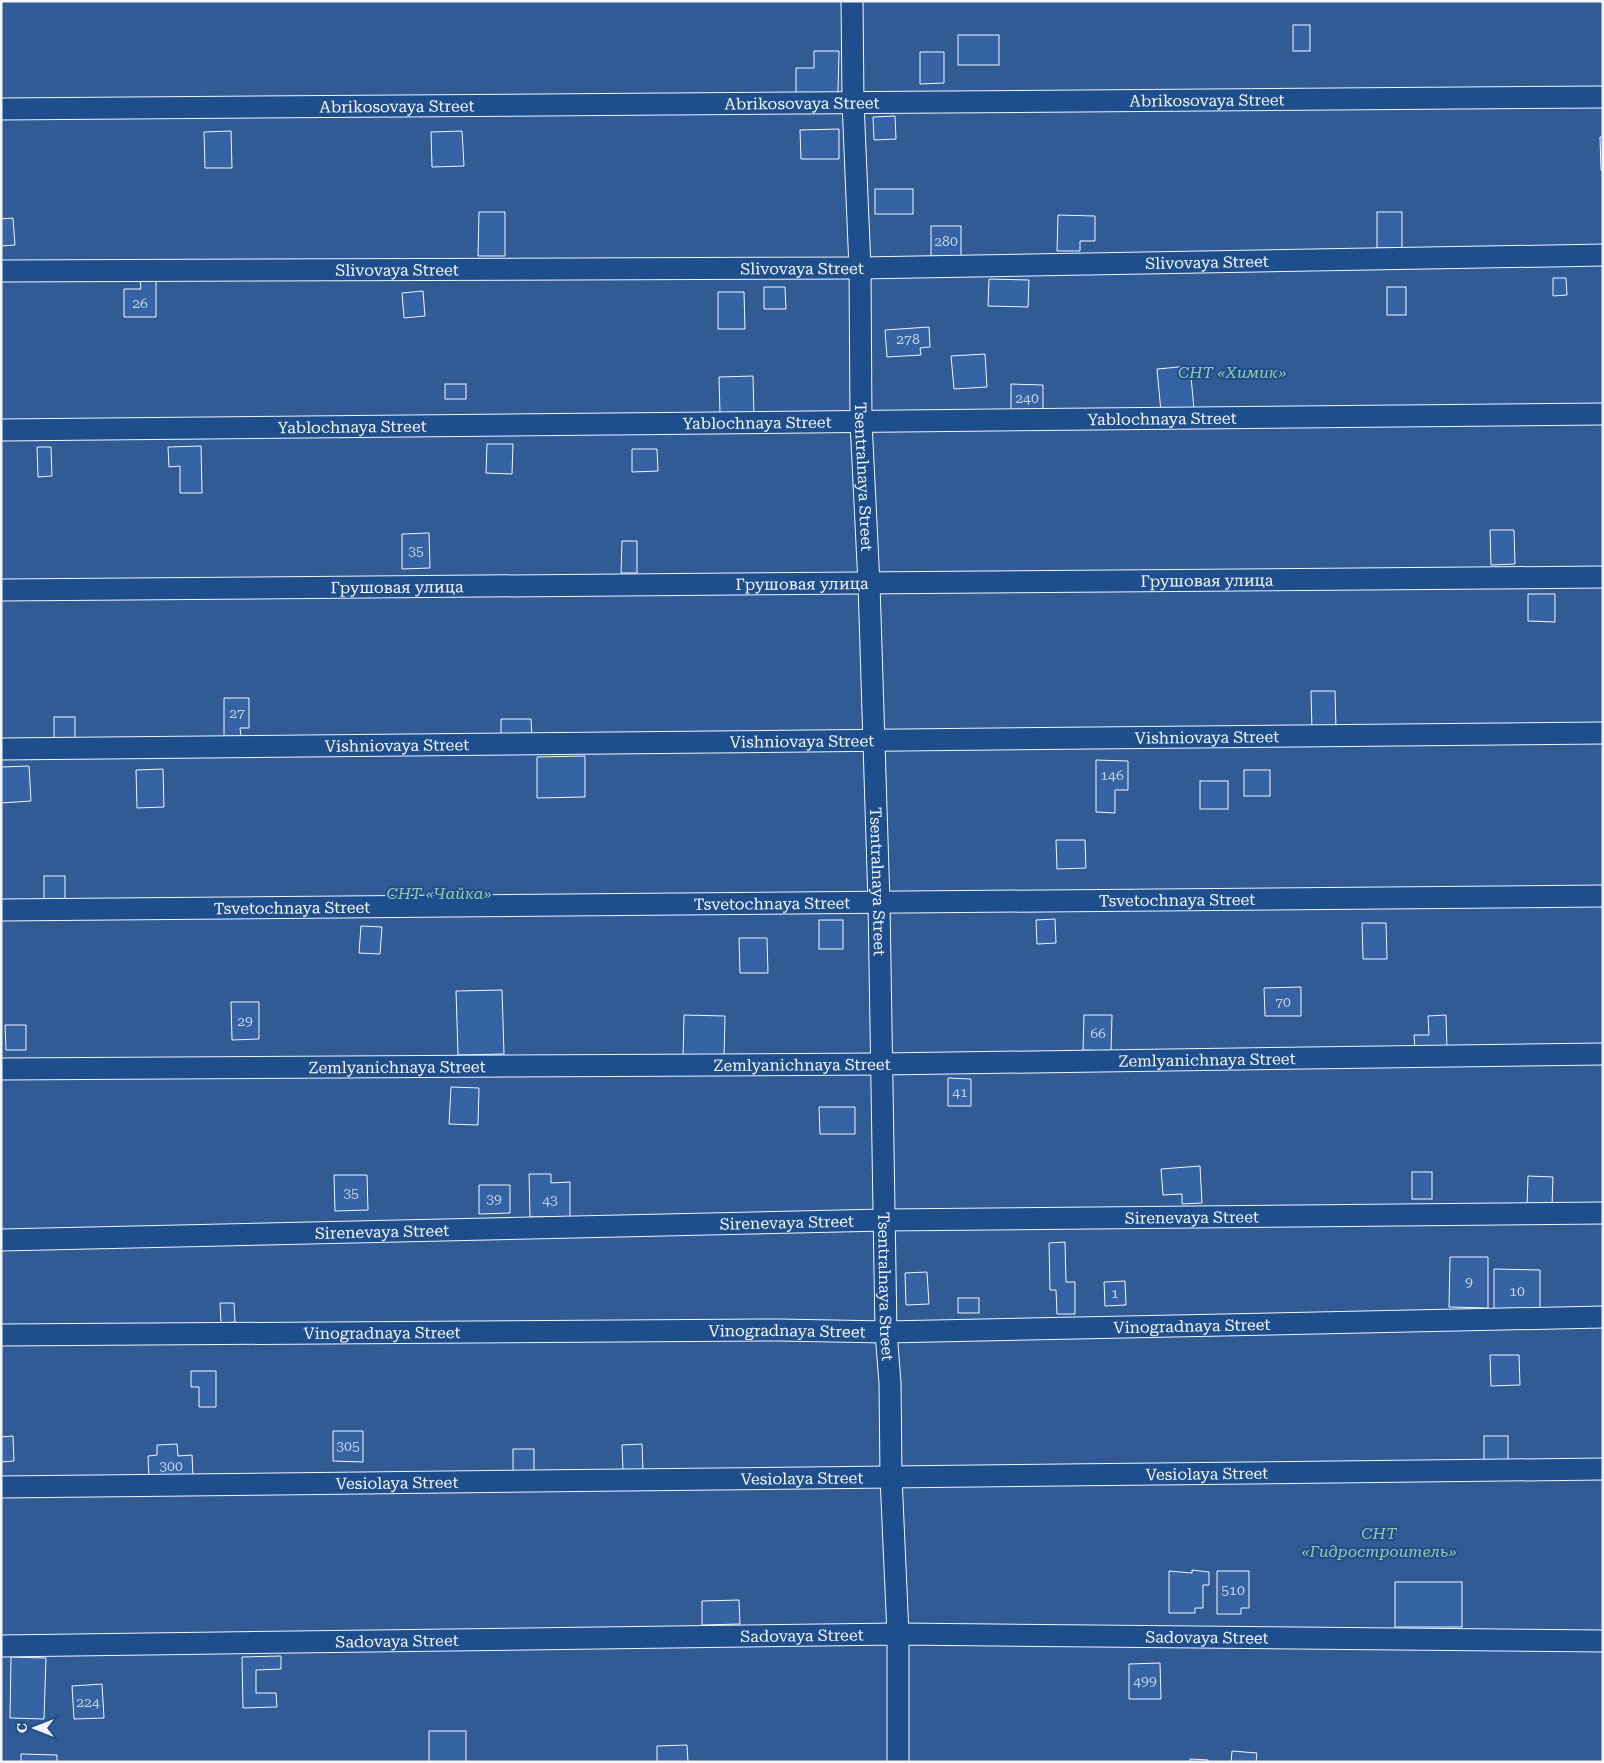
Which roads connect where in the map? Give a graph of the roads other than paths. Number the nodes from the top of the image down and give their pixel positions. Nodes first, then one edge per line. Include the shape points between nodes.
1 (852, 1) edge
2 (1603, 97) edge
3 (853, 102) junction
4 (1, 109) edge
5 (1603, 255) edge
6 (860, 268) junction
7 (1, 271) edge
8 (1603, 414) edge
9 (861, 422) junction
10 (1, 430) edge
11 (1603, 577) edge
12 (869, 584) junction
13 (1, 590) edge
14 (1603, 733) edge
15 (872, 740) junction
16 (1, 749) edge
17 (1603, 896) edge
18 (878, 903) junction
19 (1, 910) edge
20 (1603, 1054) edge
21 (881, 1064) junction
22 (1, 1069) edge
23 (1603, 1213) edge
24 (886, 1220) junction
25 (1, 1240) edge
26 (1603, 1317) edge
27 (886, 1332) junction
28 (1, 1335) edge
29 (1603, 1470) edge
30 (891, 1477) junction
31 (1, 1488) edge
32 (898, 1634) junction
33 (1603, 1641) edge
34 (1, 1646) edge
35 (898, 1762) edge

1 - 3 street, Tsentralnaya Street
2 - 3 street, Abrikosovaya Street
3 - 4 street, Abrikosovaya Street
3 - 6 street, Tsentralnaya Street
5 - 6 street, Slivovaya Street
6 - 7 street, Slivovaya Street
6 - 9 street, Tsentralnaya Street
8 - 9 street, Yablochnaya Street
9 - 10 street, Yablochnaya Street
9 - 12 street, Tsentralnaya Street
11 - 12 street, Грушовая улица
12 - 13 street, Грушовая улица
12 - 15 street, Tsentralnaya Street
14 - 15 street, Vishniovaya Street
15 - 16 street, Vishniovaya Street
15 - 18 street, Tsentralnaya Street
17 - 18 street, Tsvetochnaya Street
18 - 19 street, Tsvetochnaya Street
18 - 21 street, Tsentralnaya Street
20 - 21 street, Zemlyanichnaya Street
21 - 22 street, Zemlyanichnaya Street
21 - 24 street, Tsentralnaya Street
23 - 24 street, Sirenevaya Street
24 - 25 street, Sirenevaya Street
24 - 27 street, Tsentralnaya Street
26 - 27 street, Vinogradnaya Street
27 - 28 street, Vinogradnaya Street
27 - 30 street, Tsentralnaya Street
29 - 30 street, Vesiolaya Street
30 - 31 street, Vesiolaya Street
30 - 32 street, Tsentralnaya Street
32 - 33 street, Sadovaya Street
32 - 34 street, Sadovaya Street
32 - 35 street, Tsentralnaya Street

